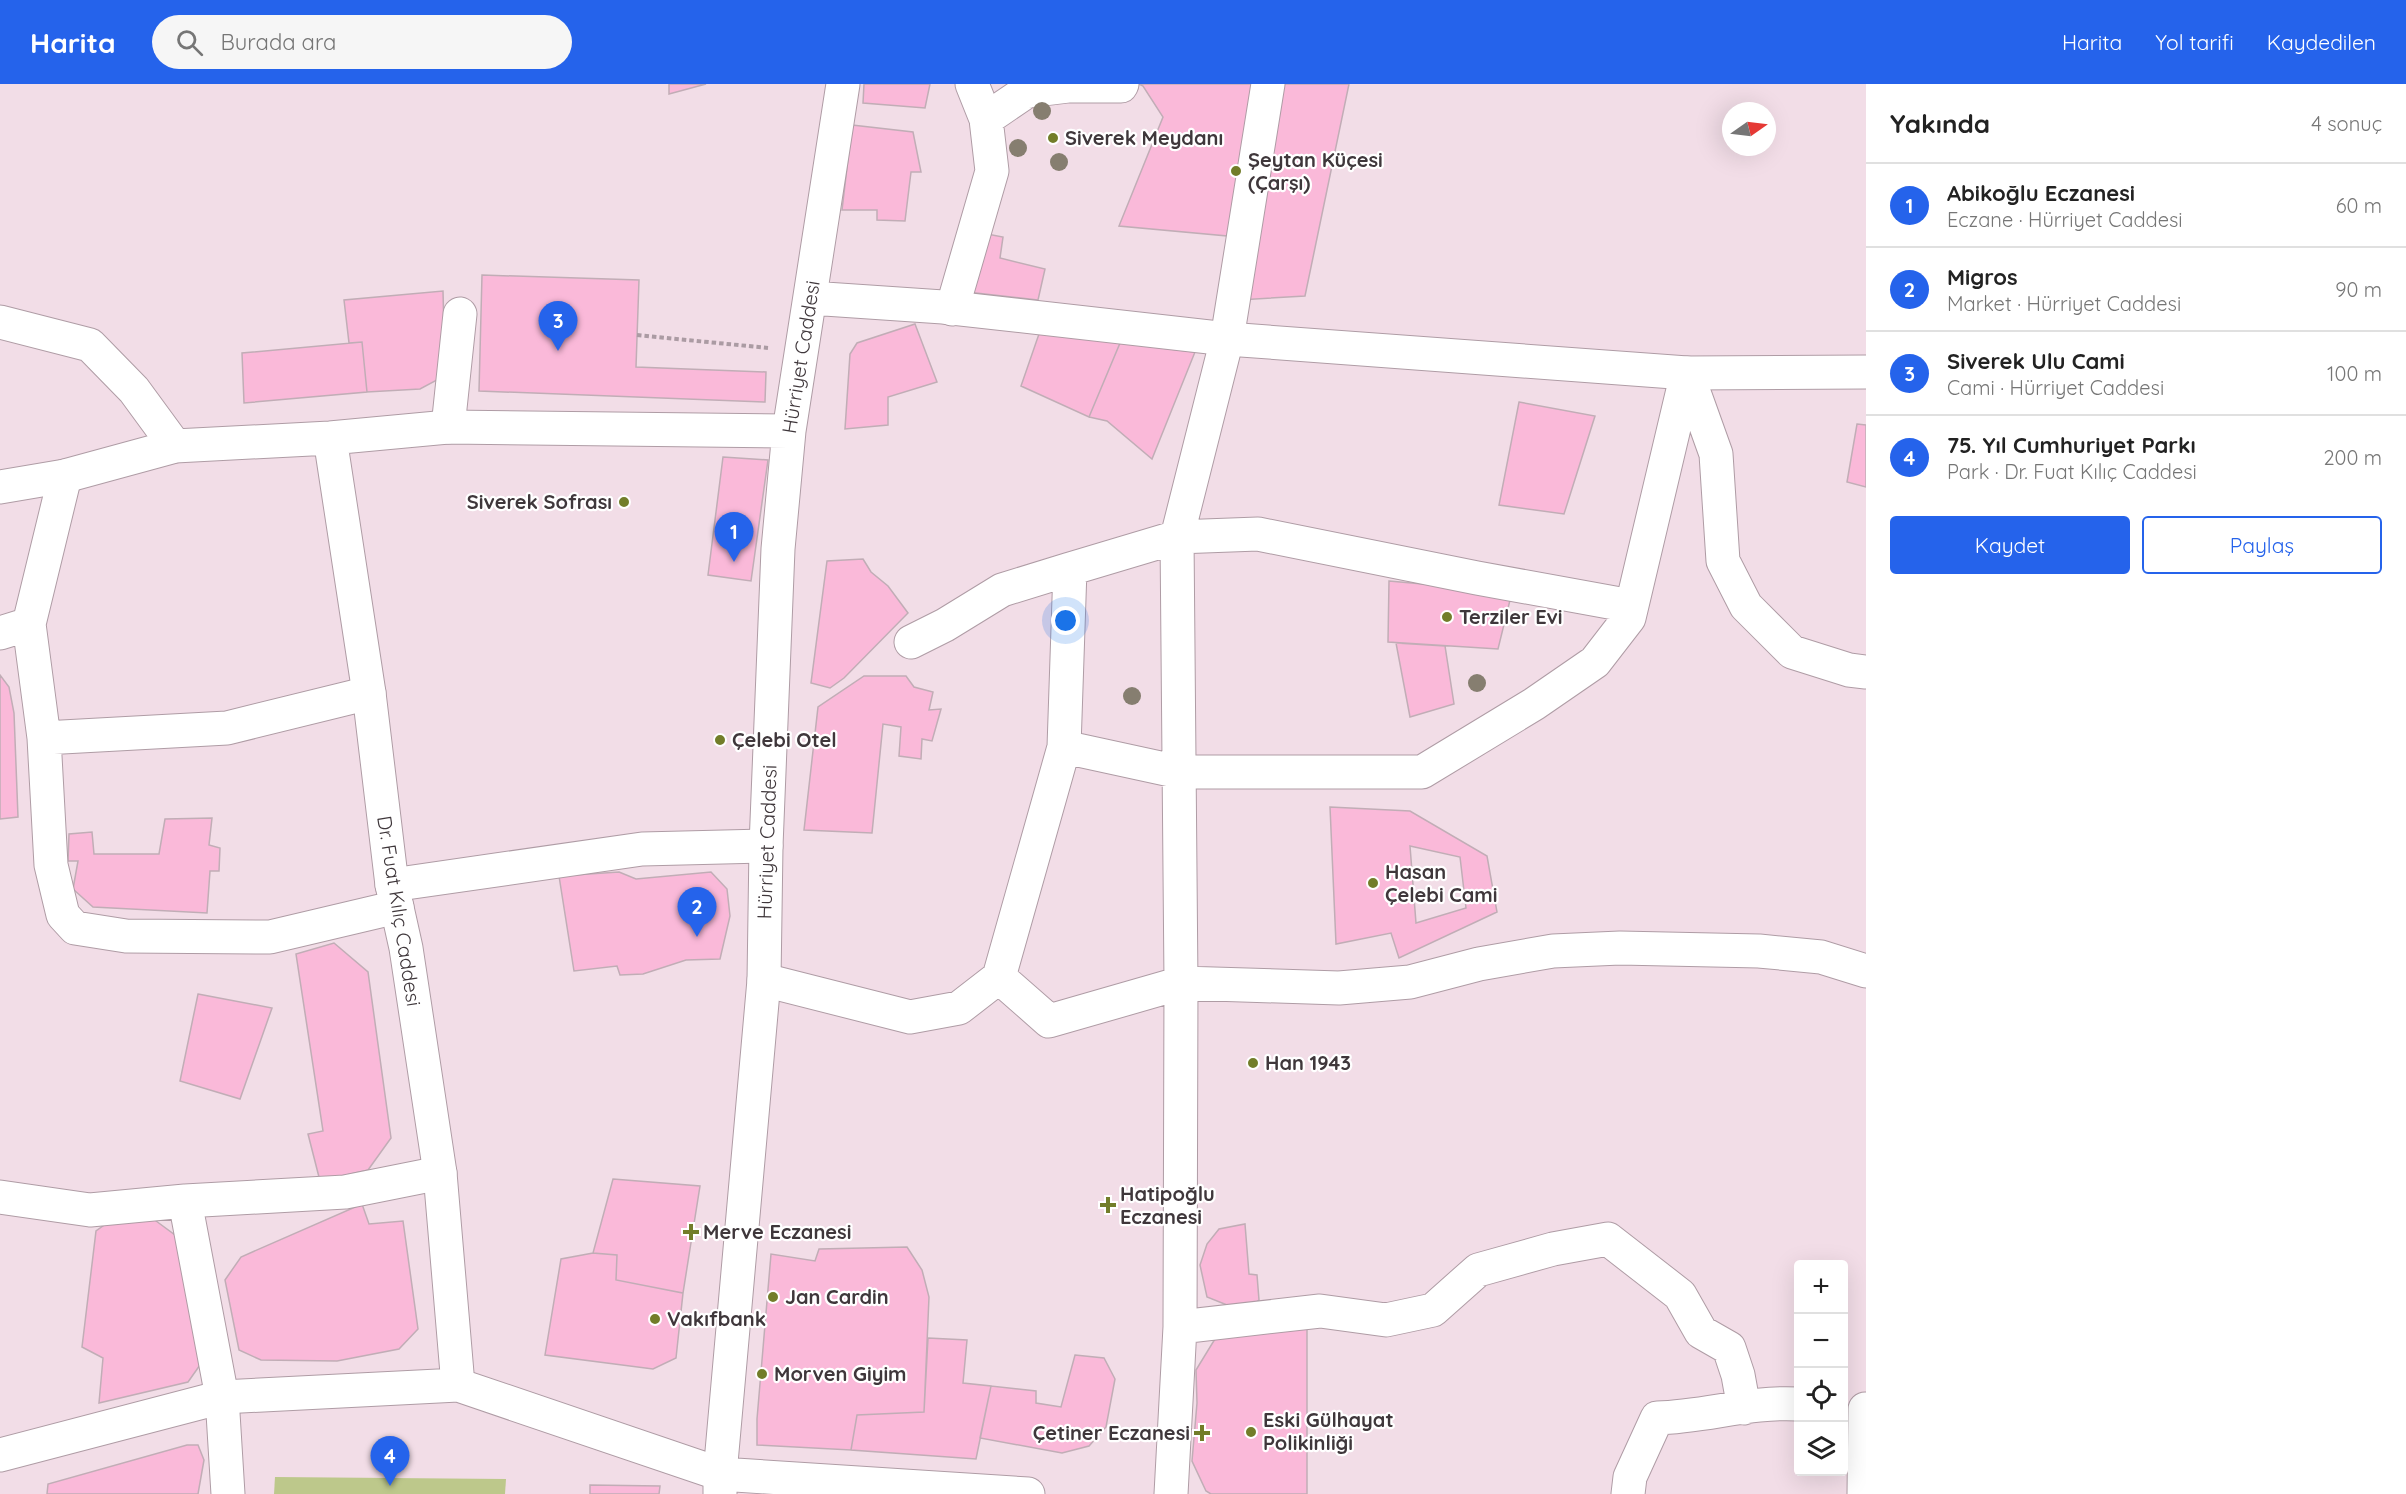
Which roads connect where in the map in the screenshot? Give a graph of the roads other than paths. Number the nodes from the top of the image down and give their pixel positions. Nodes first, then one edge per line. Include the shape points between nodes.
1 (843, 84) edge
2 (972, 84) edge
3 (1122, 84) edge
4 (1269, 84) edge
5 (986, 119) junction
6 (810, 298) junction
7 (952, 309) junction
8 (460, 314) dead end
9 (0, 322) edge
10 (1227, 339) junction
11 (1866, 372) edge
12 (1687, 374) junction
13 (448, 427) junction
14 (789, 431) junction
15 (330, 438) junction
16 (175, 446) junction
17 (65, 476) junction
18 (0, 487) edge
19 (1177, 537) junction
20 (1070, 568) junction
21 (1631, 606) junction
22 (15, 628) edge
23 (910, 642) dead end
24 (1866, 672) edge
25 (369, 693) junction
26 (44, 738) junction
27 (1064, 747) junction
28 (1179, 772) junction
29 (766, 846) junction
30 (395, 896) junction
31 (1866, 971) edge
32 (999, 977) junction
33 (764, 980) junction
34 (1181, 983) junction
35 (440, 1173) junction
36 (0, 1197) edge
37 (185, 1201) junction
38 (1180, 1327) junction
39 (458, 1385) junction
40 (222, 1396) junction
41 (1794, 1404) edge
42 (1744, 1408) junction
43 (1858, 1408) edge
44 (0, 1455) edge
45 (720, 1484) edge
46 (228, 1494) edge
47 (1028, 1494) edge
48 (1171, 1494) edge
49 (1628, 1494) edge
50 (1864, 1494) edge

1 - 6 street, Hürriyet Caddesi
2 - 5 street
3 - 5 street via 1027,91
4 - 10 street
5 - 7 street via 992,171
6 - 7 street
6 - 14 street, Hürriyet Caddesi
7 - 10 street
8 - 13 street
9 - 16 street via 90,345 134,390
10 - 12 street
10 - 19 street
11 - 12 street
12 - 21 street
12 - 24 street via 1716,454 1723,561 1746,606 1792,652
13 - 14 street
13 - 15 street
14 - 29 street, Hürriyet Caddesi via 778,549
15 - 16 street
15 - 25 street, Dr. Fuat Kılıç Caddesi
16 - 17 street
17 - 18 street
17 - 22 street
19 - 20 street
19 - 21 street via 1258,534
19 - 28 street
20 - 23 street via 1002,590
20 - 27 street
21 - 28 street via 1629,618 1595,662 1422,772
22 - 26 street
25 - 26 street via 227,728
25 - 30 street, Dr. Fuat Kılıç Caddesi
26 - 30 street via 51,865 63,915 75,928 126,936 270,937
27 - 28 street
27 - 32 street
28 - 34 street
29 - 30 street via 642,849
29 - 33 street, Hürriyet Caddesi
30 - 35 street, Dr. Fuat Kılıç Caddesi
31 - 34 street via 1821,957 1759,951 1620,948 1552,951 1410,982 1351,987
32 - 33 street via 959,1008 910,1017
32 - 34 street via 1049,1021
33 - 45 street, Hürriyet Caddesi
34 - 38 street
35 - 37 street via 345,1192
35 - 39 street, Dr. Fuat Kılıç Caddesi
36 - 37 street via 90,1210
37 - 40 street
38 - 42 street via 1320,1311 1386,1320 1433,1310 1478,1270 1553,1249 1608,1239 1680,1295 1701,1332 1729,1348
38 - 48 street
39 - 40 street
39 - 45 street
40 - 44 street
40 - 46 street
41 - 42 street
42 - 49 street via 1657,1418 1630,1477
43 - 50 street
45 - 47 street

